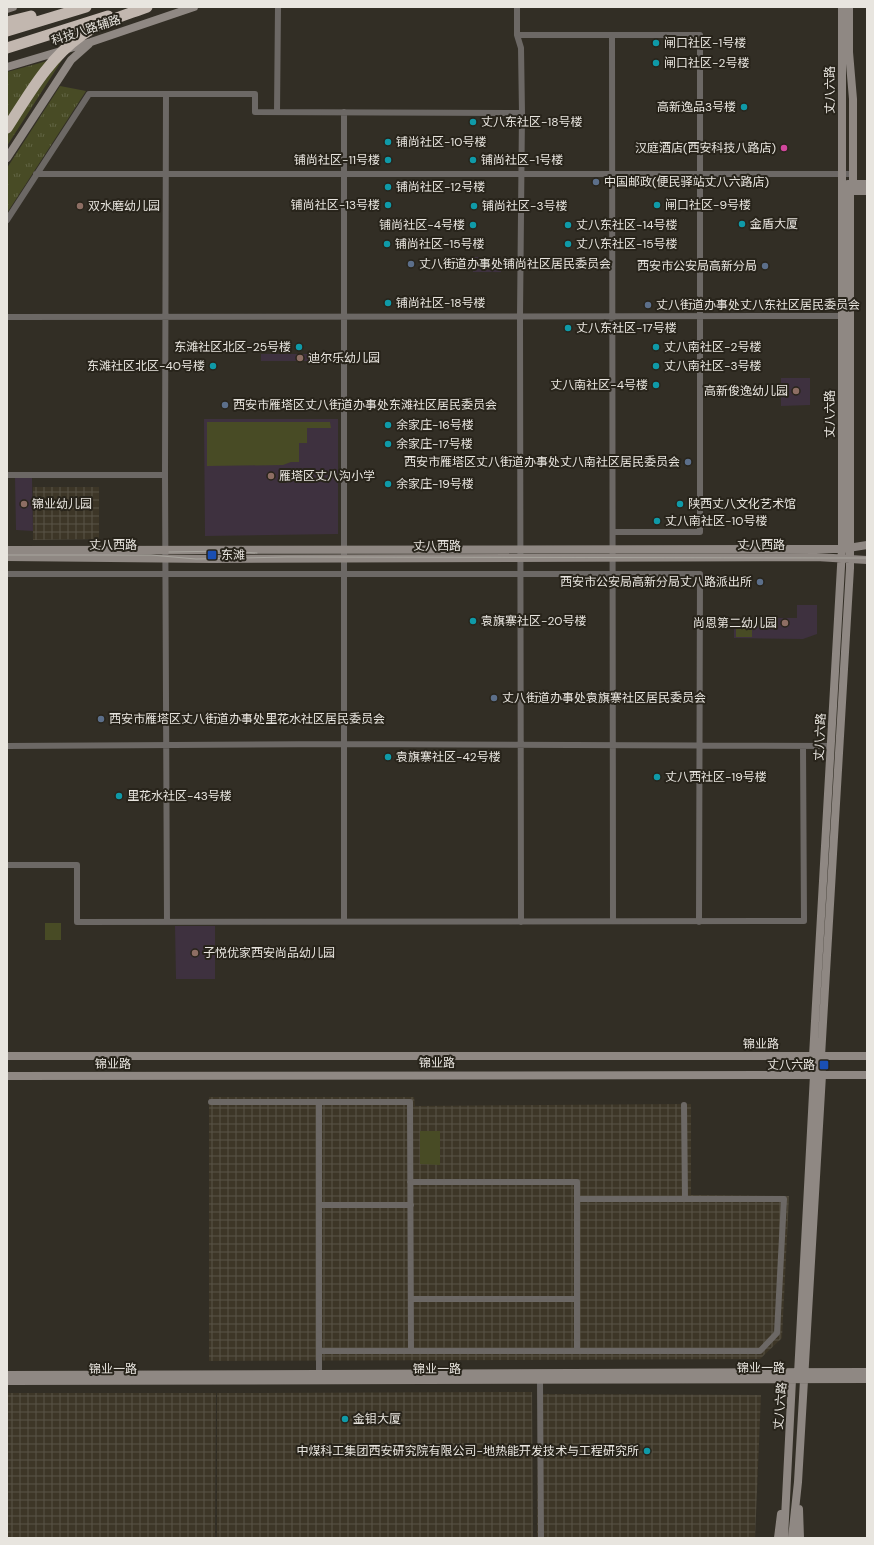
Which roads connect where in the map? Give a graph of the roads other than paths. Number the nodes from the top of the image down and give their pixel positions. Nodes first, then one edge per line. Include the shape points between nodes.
1 (13, 7) edge
2 (140, 7) edge
3 (147, 7) edge
4 (194, 7) edge
5 (278, 7) edge
6 (517, 7) edge
7 (842, 7) edge
8 (849, 7) edge
9 (83, 8) edge
10 (7, 9) edge
11 (113, 17) junction
12 (7, 22) edge
13 (7, 31) edge
14 (517, 35) junction
15 (612, 35) junction
16 (91, 42) junction
17 (7, 48) edge
18 (7, 67) edge
19 (166, 94) junction
20 (277, 112) junction
21 (344, 112) junction
22 (522, 113) junction
23 (7, 128) edge
24 (7, 158) edge
25 (36, 174) junction
26 (165, 174) junction
27 (342, 174) junction
28 (522, 174) junction
29 (700, 174) junction
30 (842, 174) junction
31 (853, 174) junction
32 (613, 175) junction
33 (867, 184) edge
34 (847, 187) junction
35 (867, 190) edge
36 (7, 220) edge
37 (7, 316) edge
38 (166, 316) junction
39 (342, 316) junction
40 (520, 316) junction
41 (612, 316) junction
42 (700, 316) junction
43 (842, 316) junction
44 (7, 475) edge
45 (165, 475) junction
46 (613, 532) junction
47 (867, 545) edge
48 (520, 549) junction
49 (7, 550) edge
50 (166, 553) junction
51 (846, 553) junction
52 (344, 554) junction
53 (613, 554) junction
54 (7, 556) edge
55 (520, 558) junction
56 (867, 560) edge
57 (7, 574) edge
58 (166, 574) junction
59 (343, 574) junction
60 (520, 574) junction
61 (613, 574) junction
62 (167, 744) junction
63 (344, 744) junction
64 (613, 744) junction
65 (520, 745) junction
66 (699, 745) junction
67 (7, 746) edge
68 (803, 746) junction
69 (831, 746) junction
70 (7, 865) edge
71 (344, 921) junction
72 (613, 921) junction
73 (167, 922) junction
74 (521, 922) junction
75 (699, 922) junction
76 (7, 1056) edge
77 (817, 1056) junction
78 (867, 1056) edge
79 (818, 1075) junction
80 (867, 1075) edge
81 (7, 1076) edge
82 (211, 1102) dead end
83 (319, 1102) junction
84 (684, 1106) dead end
85 (410, 1182) junction
86 (577, 1199) junction
87 (685, 1199) junction
88 (319, 1205) junction
89 (410, 1205) junction
90 (411, 1299) junction
91 (577, 1299) junction
92 (319, 1351) junction
93 (412, 1351) junction
94 (577, 1351) junction
95 (867, 1372) edge
96 (7, 1375) edge
97 (319, 1375) junction
98 (799, 1377) junction
99 (867, 1379) edge
100 (7, 1381) edge
101 (540, 1381) junction
102 (787, 1468) junction
103 (798, 1482) junction
104 (789, 1528) junction
105 (541, 1538) edge
106 (778, 1538) edge
107 (784, 1538) edge
108 (792, 1538) edge
109 (800, 1538) edge

1 - 10 main road
2 - 11 highway
3 - 11 highway
4 - 16 main road, 科技八路辅路
5 - 20 street
6 - 14 street
7 - 30 main road, 丈八六路
8 - 31 main road, 丈八六路
9 - 12 highway via 49,12
9 - 13 highway
11 - 17 highway
11 - 23 highway via 83,35 58,55 45,69
14 - 15 street
14 - 22 street via 521,48
15 - 29 street via 700,35
15 - 32 street
16 - 18 main road, 科技八路辅路
16 - 24 main road via 71,60
19 - 20 street via 255,94 255,112
19 - 25 street via 89,94
19 - 26 street
20 - 21 street
21 - 22 street
21 - 27 street
22 - 28 street
25 - 26 street
25 - 36 street
26 - 27 street
26 - 38 street
27 - 28 street
27 - 39 street
28 - 32 street
28 - 40 street
29 - 30 street
29 - 32 street
29 - 42 street
30 - 31 street
30 - 34 main road, 丈八六路
31 - 34 main road, 丈八六路
32 - 41 street
33 - 34 main road
34 - 35 main road
34 - 43 main road, 丈八六路
34 - 51 main road, 丈八六路
37 - 38 street
38 - 39 street
38 - 45 street
39 - 40 street
39 - 52 street
40 - 41 street
40 - 48 street
41 - 42 street
41 - 46 street
42 - 43 street
42 - 46 street via 700,532
43 - 51 main road, 丈八六路
44 - 45 street
45 - 50 street
46 - 53 street
47 - 51 main road, 丈八西路
48 - 52 main road, 丈八西路
48 - 53 main road, 丈八西路
48 - 55 street
49 - 50 main road, 丈八西路
50 - 52 main road, 丈八西路 via 212,559
50 - 54 main road, 丈八西路
50 - 58 street
51 - 53 main road, 丈八西路
51 - 56 main road, 丈八西路
51 - 69 main road, 丈八六路
51 - 77 main road, 丈八六路
52 - 55 main road, 丈八西路
52 - 59 street
53 - 55 main road, 丈八西路
53 - 61 street
55 - 60 street
57 - 58 street
58 - 59 street
58 - 62 street
59 - 60 street
59 - 63 street
60 - 61 street
60 - 65 street
61 - 64 street
61 - 66 street via 700,574
62 - 63 street
62 - 67 street
62 - 73 street
63 - 65 street
63 - 71 street
64 - 65 street
64 - 66 street
64 - 72 street
65 - 74 street
66 - 68 street
66 - 75 street
68 - 69 street
68 - 75 street via 804,921
69 - 77 main road, 丈八六路
70 - 73 street via 77,865 77,922
71 - 73 street
71 - 74 street
72 - 74 street
72 - 75 street
76 - 77 main road, 锦业路
77 - 78 main road, 锦业路
77 - 79 main road, 丈八六路
79 - 80 main road, 锦业路
79 - 81 main road, 锦业路
79 - 98 main road, 丈八六路
82 - 83 street
83 - 85 street via 410,1102
83 - 88 street
84 - 87 street
85 - 86 street via 577,1182
85 - 89 street
86 - 87 street
86 - 91 street
87 - 94 street via 784,1199 777,1334 760,1351
88 - 89 street
88 - 92 street
89 - 90 street
90 - 91 street
90 - 93 street
91 - 94 street
92 - 93 street
92 - 97 street
93 - 94 street
95 - 98 main road, 锦业一路
96 - 97 main road, 锦业一路
97 - 98 main road, 锦业一路
98 - 99 main road, 锦业一路
98 - 101 main road, 锦业一路
98 - 102 main road, 丈八六路
98 - 103 main road, 丈八六路
100 - 101 main road, 锦业一路
101 - 105 street
102 - 104 main road, 丈八六路
102 - 106 main road
103 - 104 main road, 丈八六路
103 - 109 main road
104 - 107 main road, 丈八六路
104 - 108 main road, 丈八六路

